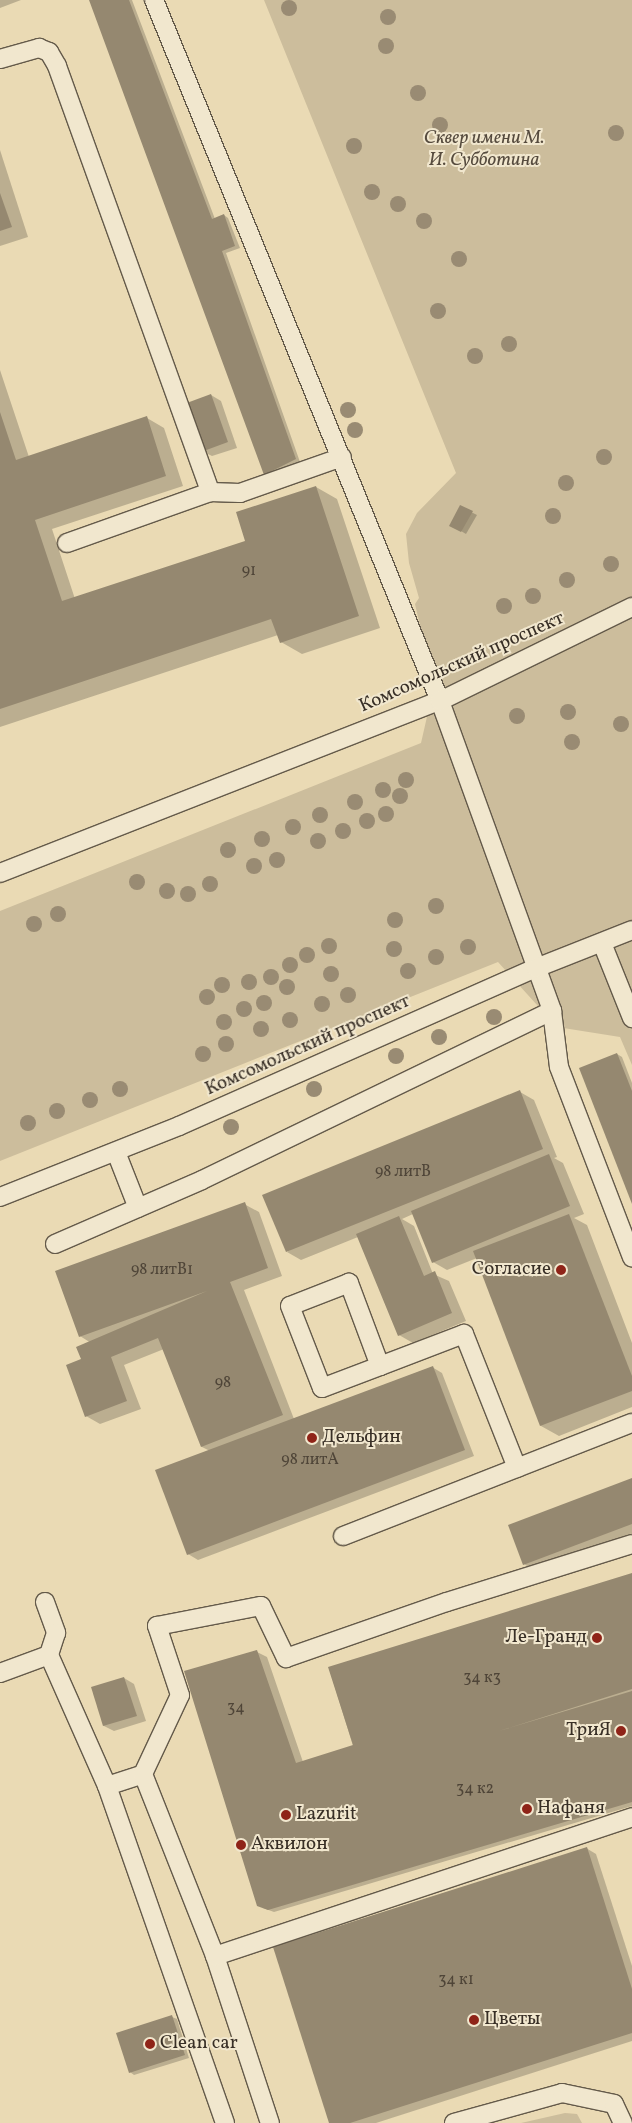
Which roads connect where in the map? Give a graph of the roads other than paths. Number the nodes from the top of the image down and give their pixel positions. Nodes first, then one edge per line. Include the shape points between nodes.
1 (154, 0) edge
2 (0, 59) edge
3 (342, 457) junction
4 (210, 492) junction
5 (67, 543) dead end
6 (632, 607) edge
7 (440, 701) junction
8 (0, 873) edge
9 (632, 930) edge
10 (602, 943) junction
11 (536, 968) junction
12 (552, 1011) junction
13 (632, 1018) edge
14 (116, 1152) junction
15 (0, 1197) edge
16 (138, 1208) junction
17 (55, 1244) dead end
18 (632, 1257) edge
19 (380, 1366) junction
20 (632, 1423) edge
21 (517, 1468) junction
22 (343, 1536) dead end
23 (632, 1544) edge
24 (45, 1602) dead end
25 (49, 1655) junction
26 (0, 1673) edge
27 (143, 1774) junction
28 (107, 1786) junction
29 (632, 1817) edge
30 (215, 1956) junction
31 (225, 2123) edge
32 (270, 2123) edge
33 (454, 2123) edge
34 (624, 2123) edge

1 - 3 lane
2 - 4 lane via 39,48 49,52 57,66
3 - 4 lane via 240,494
3 - 7 lane
4 - 5 lane
6 - 7 lane, Комсомольский проспект
7 - 8 lane, Комсомольский проспект
7 - 11 lane
9 - 10 lane, Комсомольский проспект
10 - 11 lane, Комсомольский проспект
10 - 13 lane
11 - 12 lane
11 - 14 lane, Комсомольский проспект
12 - 16 lane
12 - 18 lane via 559,1067
14 - 15 lane, Комсомольский проспект
14 - 16 lane
16 - 17 lane
19 - 19 lane via 322,1388 290,1306 349,1283
19 - 21 lane via 464,1334
20 - 21 lane
21 - 22 lane
23 - 27 lane via 447,1602 286,1658 261,1606 157,1626 180,1695
24 - 25 lane via 56,1633
25 - 26 lane
25 - 28 lane
27 - 28 lane
27 - 30 lane
28 - 31 lane
29 - 30 lane
30 - 32 lane
33 - 34 lane via 562,2092 614,2104

